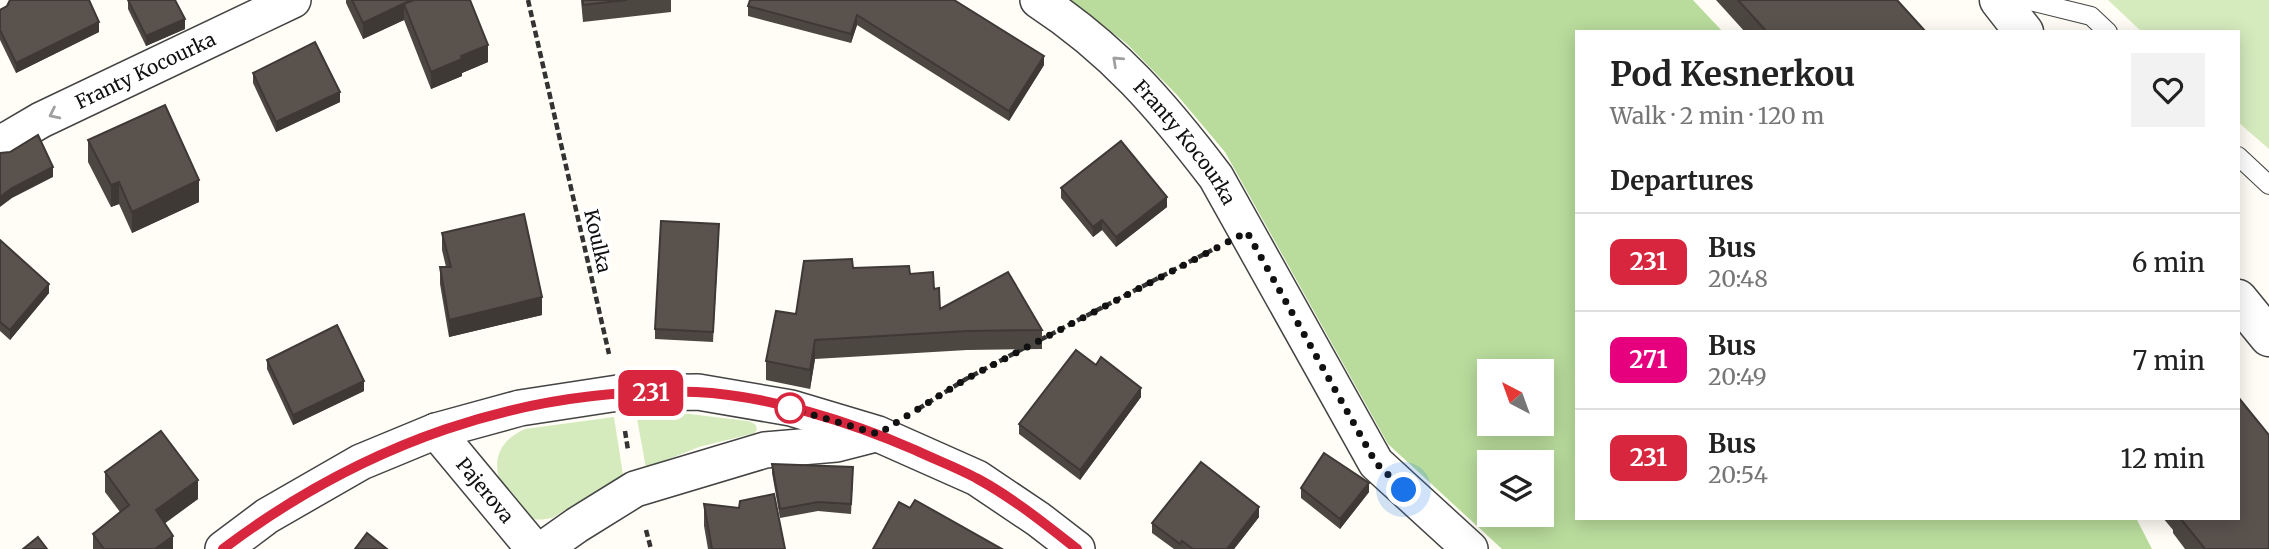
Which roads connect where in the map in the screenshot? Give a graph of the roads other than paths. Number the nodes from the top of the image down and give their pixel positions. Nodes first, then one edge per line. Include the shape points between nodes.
1 (293, 0) edge
2 (1038, 0) edge
3 (1999, 0) edge
4 (2026, 0) edge
5 (2022, 30) edge
6 (2106, 30) edge
7 (0, 144) edge
8 (2240, 158) edge
9 (2269, 185) edge
10 (2240, 301) edge
11 (2269, 337) edge
12 (436, 431) junction
13 (878, 434) junction
14 (223, 549) edge
15 (534, 549) edge
16 (543, 549) edge
17 (1077, 549) edge
18 (1470, 549) edge

1 -> 7 street, Franty Kocourka
18 -> 2 street, Franty Kocourka via 1376,463 1216,177 1185,136 1105,49
3 - 5 street
4 - 6 lane via 2091,16
8 - 9 lane
10 - 11 street
12 - 13 street via 520,408 618,393 698,392 791,408
12 - 14 street via 361,462 267,516
12 - 15 street, Pajerova
13 - 16 street via 836,444 765,450 635,489
13 - 17 street via 977,478

